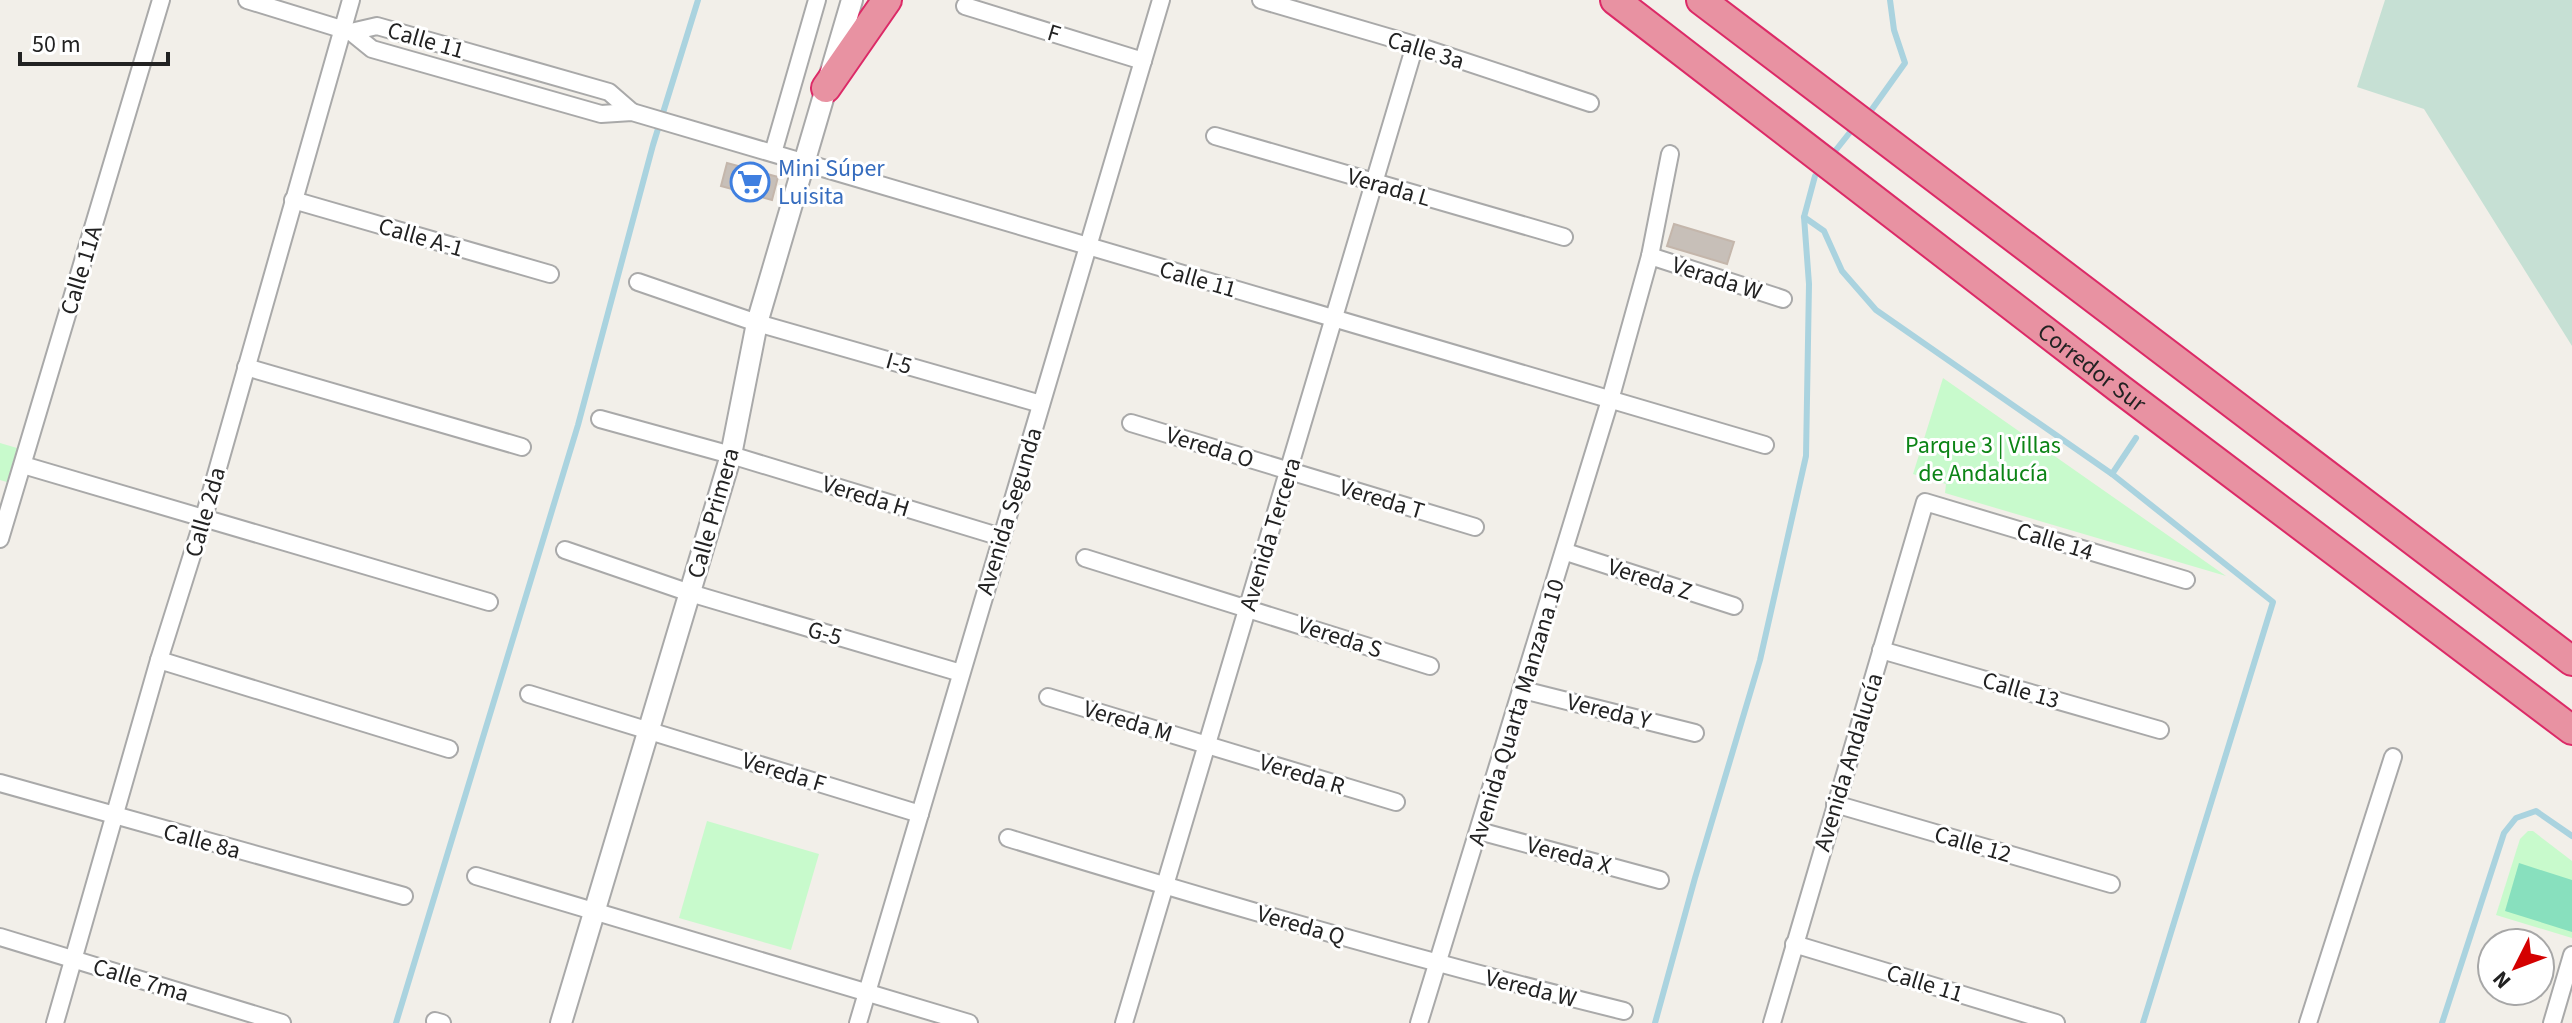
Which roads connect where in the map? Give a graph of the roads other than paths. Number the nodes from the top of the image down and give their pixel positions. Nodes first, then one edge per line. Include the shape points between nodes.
1 (161, 0) edge
2 (247, 0) edge
3 (351, 0) edge
4 (817, 0) edge
5 (852, 0) edge
6 (887, 0) edge
7 (1161, 0) edge
8 (1261, 0) edge
9 (1615, 0) edge
10 (1701, 0) edge
11 (965, 6) dead end
12 (347, 31) junction
13 (1415, 45) junction
14 (500, 61) junction
15 (1143, 61) junction
16 (494, 82) junction
17 (826, 88) junction
18 (1590, 103) dead end
19 (640, 114) junction
20 (1215, 136) dead end
21 (773, 153) junction
22 (1670, 154) dead end
23 (804, 163) junction
24 (1375, 184) junction
25 (293, 200) junction
26 (1564, 237) dead end
27 (1088, 246) junction
28 (1650, 256) junction
29 (550, 274) dead end
30 (638, 282) dead end
31 (1783, 299) dead end
32 (1334, 319) junction
33 (757, 323) junction
34 (246, 367) junction
35 (1610, 400) junction
36 (1041, 404) junction
37 (600, 419) dead end
38 (1131, 423) dead end
39 (1765, 445) dead end
40 (522, 447) dead end
41 (731, 455) junction
42 (23, 465) junction
43 (1289, 471) junction
44 (1925, 502) joint
45 (204, 517) junction
46 (1475, 527) dead end
47 (1001, 537) junction
48 (0, 539) edge
49 (565, 550) dead end
50 (1566, 552) junction
51 (1085, 558) dead end
52 (2186, 580) dead end
53 (690, 593) junction
54 (489, 602) dead end
55 (1734, 606) dead end
56 (1249, 608) junction
57 (1881, 650) junction
58 (159, 660) junction
59 (2572, 661) edge
60 (1430, 666) dead end
61 (961, 673) junction
62 (1523, 690) junction
63 (529, 694) dead end
64 (1048, 697) dead end
65 (649, 730) junction
66 (2160, 730) dead end
67 (2572, 730) edge
68 (1695, 733) dead end
69 (1208, 745) junction
70 (449, 749) dead end
71 (2393, 757) dead end
72 (0, 783) edge
73 (1396, 802) dead end
74 (1835, 804) junction
75 (920, 814) junction
76 (114, 817) junction
77 (1479, 831) junction
78 (1008, 838) dead end
79 (476, 876) dead end
80 (1660, 880) dead end
81 (2111, 884) dead end
82 (1165, 886) junction
83 (404, 896) dead end
84 (593, 913) junction
85 (0, 937) edge
86 (1794, 944) junction
87 (2572, 955) edge
88 (73, 959) junction
89 (1437, 965) junction
90 (2567, 992) edge
91 (866, 994) junction
92 (1624, 1011) dead end
93 (55, 1023) edge
94 (282, 1023) edge
95 (561, 1023) edge
96 (858, 1023) edge
97 (969, 1023) edge
98 (1124, 1023) edge
99 (1419, 1023) edge
100 (1772, 1023) edge
101 (2056, 1023) edge
102 (2308, 1023) edge
103 (2552, 1023) edge

1 - 42 street, Calle 11A
2 - 12 street, Calle 11
3 - 12 street, Calle 2da
4 - 21 street
5 - 17 street, Calle Primera
6 - 17 highway
7 - 15 street, Avenida Segunda
8 - 13 street, Calle 3a
9 - 67 highway, Corredor Sur
10 - 59 highway
11 - 15 street, F
12 - 14 street, Calle 11 via 377,26
12 - 16 street, Calle 11 via 372,49
12 - 25 street, Calle 2da
13 - 18 street, Calle 3a
13 - 24 street, Avenida Tercera
14 - 16 street
14 - 19 street, Calle 11 via 609,92
15 - 27 street, Avenida Segunda
16 - 19 street, Calle 11 via 601,114
17 - 23 street, Calle Primera
19 - 21 street, Calle 11
20 - 24 street, Verada L
21 - 23 street, Calle 11
22 - 28 street, Avenida Quarta Manzana 10
23 - 27 street, Calle 11
23 - 33 street, Calle Primera
24 - 26 street, Verada L
24 - 32 street, Avenida Tercera
25 - 29 street, Calle A-1
25 - 34 street, Calle 2da
27 - 32 street, Calle 11
27 - 36 street, Avenida Segunda
28 - 31 street, Verada W
28 - 35 street, Avenida Quarta Manzana 10
30 - 33 street, I-5
32 - 35 street, Calle 11
32 - 43 street, Avenida Tercera
33 - 36 street, I-5
33 - 41 street, Calle Primera
34 - 40 street
34 - 45 street, Calle 2da
35 - 39 street, Calle 11
35 - 50 street, Avenida Quarta Manzana 10
36 - 47 street, Avenida Segunda
37 - 41 street, Vereda H
38 - 43 street, Vereda O
41 - 47 street, Vereda H
41 - 53 street, Calle Primera
42 - 45 street
42 - 48 street, Calle 11A
43 - 46 street, Vereda T
43 - 56 street, Avenida Tercera
44 - 52 street, Calle 14
44 - 57 street, Avenida Andalucía
45 - 54 street
45 - 58 street, Calle 2da
47 - 61 street, Avenida Segunda
49 - 53 street, G-5
50 - 55 street, Vereda Z
50 - 62 street, Avenida Quarta Manzana 10
51 - 56 street, Vereda S
53 - 61 street, G-5
53 - 65 street, Calle Primera
56 - 60 street, Vereda S
56 - 69 street, Avenida Tercera
57 - 66 street, Calle 13
57 - 74 street, Avenida Andalucía
58 - 70 street
58 - 76 street, Calle 2da
61 - 75 street, Avenida Segunda
62 - 68 street, Vereda Y
62 - 77 street, Avenida Quarta Manzana 10
63 - 65 street, Vereda F
64 - 69 street, Vereda M
65 - 75 street, Vereda F
65 - 84 street, Calle Primera
69 - 73 street, Vereda R
69 - 82 street, Avenida Tercera
71 - 102 street
72 - 76 street, Calle 8a
74 - 81 street, Calle 12
74 - 86 street, Avenida Andalucía
75 - 91 street, Avenida Segunda
76 - 83 street, Calle 8a
76 - 88 street, Calle 2da
77 - 80 street, Vereda X
77 - 89 street, Avenida Quarta Manzana 10
78 - 82 street, Vereda Q
79 - 84 street
82 - 89 street, Vereda Q
82 - 98 street, Avenida Tercera
84 - 91 street
84 - 95 street, Calle Primera
85 - 88 street, Calle 7ma
86 - 100 street, Avenida Andalucía
86 - 101 street, Calle 11
87 - 90 street
88 - 93 street, Calle 2da
88 - 94 street, Calle 7ma
89 - 92 street, Vereda W
89 - 99 street, Avenida Quarta Manzana 10
90 - 103 street
91 - 96 street, Avenida Segunda
91 - 97 street

